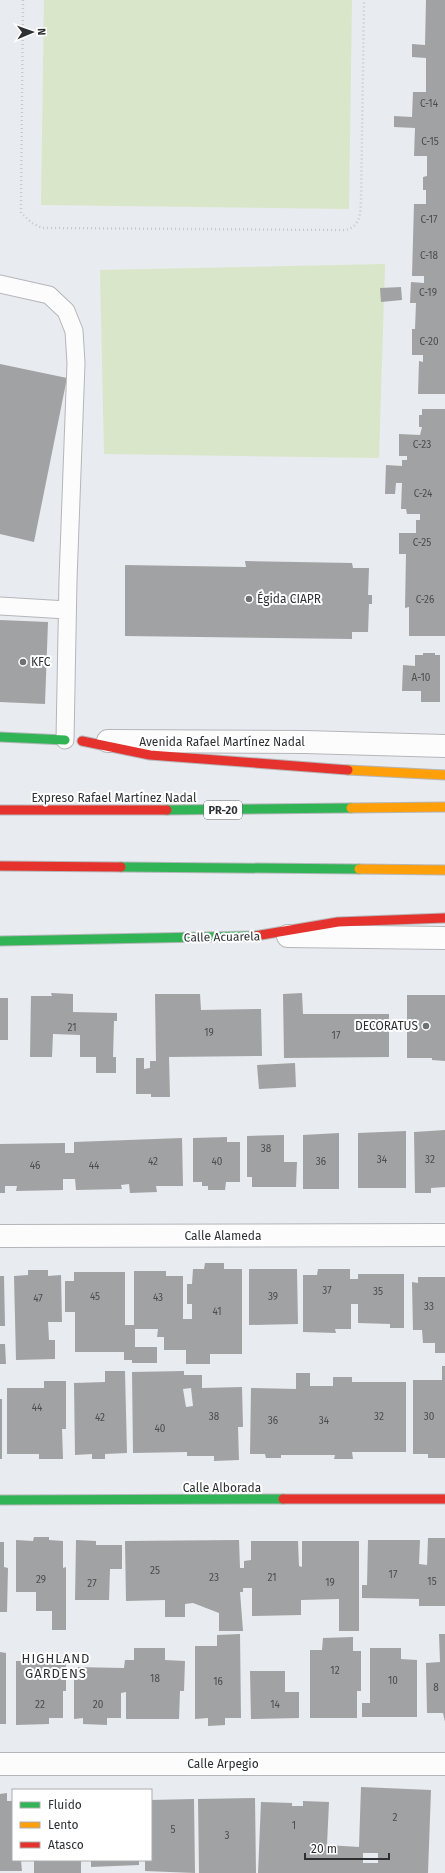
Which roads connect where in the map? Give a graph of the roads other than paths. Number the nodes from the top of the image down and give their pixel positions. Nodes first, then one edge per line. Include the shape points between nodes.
1 (0, 284) edge
2 (0, 606) edge
3 (67, 610) junction
4 (0, 737) edge
5 (74, 741) junction
6 (445, 746) edge
7 (445, 775) edge
8 (445, 807) edge
9 (0, 810) edge
10 (0, 866) edge
11 (445, 870) edge
12 (445, 918) edge
13 (255, 936) junction
14 (445, 938) edge
15 (0, 941) edge
16 (445, 1235) edge
17 (0, 1236) edge
18 (445, 1499) edge
19 (0, 1500) edge
20 (0, 1764) edge
21 (445, 1764) edge

1 - 3 lane via 49,295 66,311 74,331 76,363
2 - 3 lane
3 - 5 lane
4 - 5 main road, Avenida Rafael Martínez Nadal
5 - 6 street, Avenida Rafael Martínez Nadal via 305,742
5 - 7 main road via 150,755
8 - 9 main road, Expreso Rafael Martínez Nadal / PR-20
10 - 11 main road
12 - 13 main road via 338,922
13 - 14 street, Calle Acuarela
13 - 15 main road, Calle Acuarela
16 - 17 street, Calle Alameda
18 - 19 main road, Calle Alborada
20 - 21 street, Calle Arpegio

